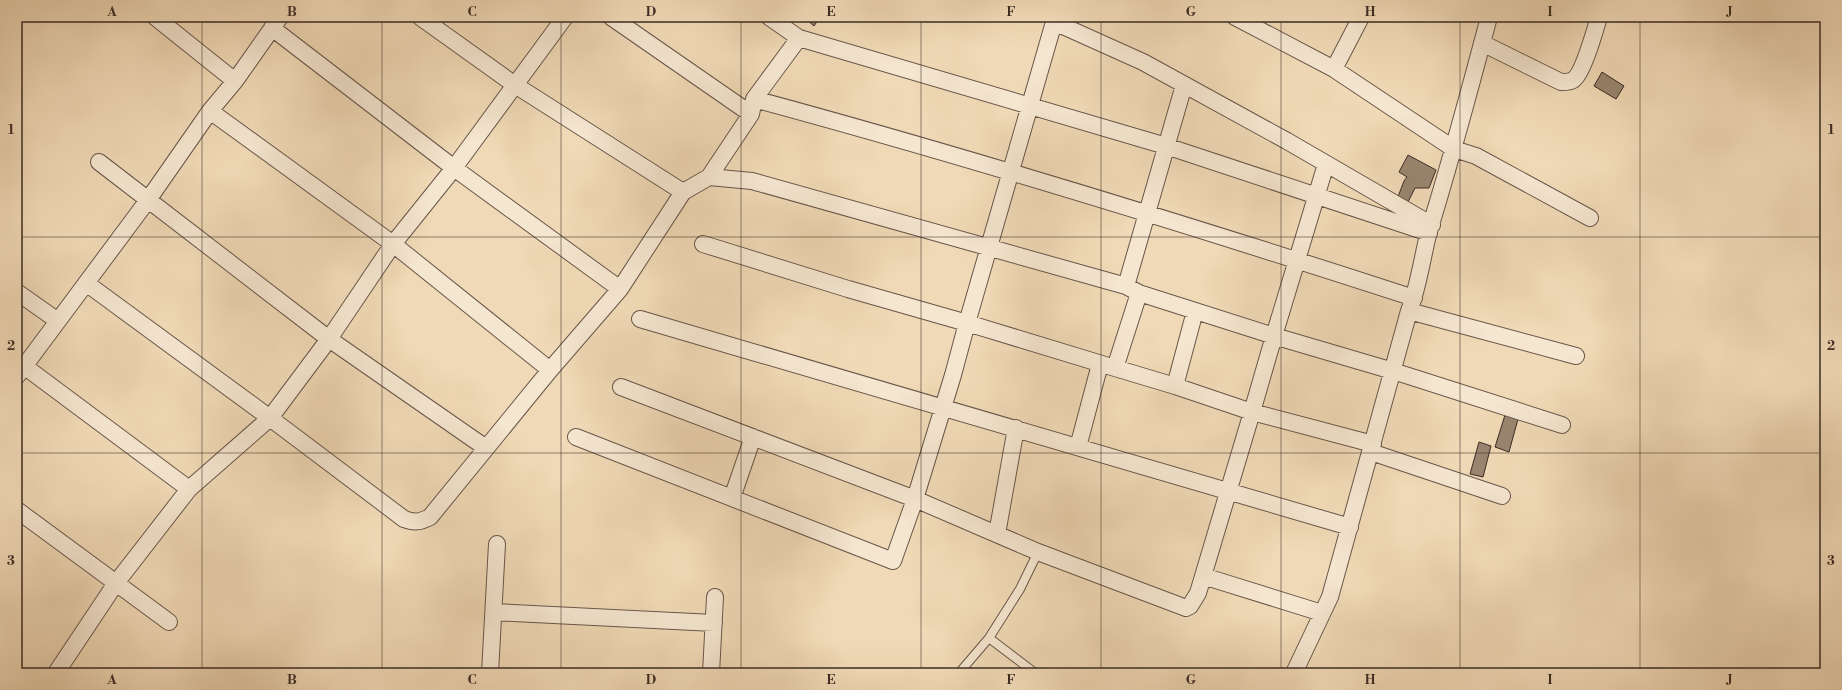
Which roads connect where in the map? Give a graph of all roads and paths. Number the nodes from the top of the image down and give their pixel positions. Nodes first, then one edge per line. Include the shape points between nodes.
1 (155, 17) edge
2 (420, 17) edge
3 (565, 17) edge
4 (611, 17) edge
5 (769, 17) edge
6 (1361, 17) edge
7 (1489, 17) edge
8 (1599, 17) edge
9 (1243, 19) edge
10 (1055, 20) edge
11 (276, 22) edge
12 (799, 38) junction
13 (1482, 43) junction
14 (1334, 69) junction
15 (235, 81) junction
16 (1184, 84) junction
17 (515, 85) junction
18 (752, 107) junction
19 (1029, 107) junction
20 (210, 111) junction
21 (1166, 146) junction
22 (1454, 149) junction
23 (100, 162) dead end
24 (1326, 164) junction
25 (454, 168) junction
26 (1010, 171) junction
27 (709, 177) junction
28 (683, 192) junction
29 (1316, 195) junction
30 (148, 200) junction
31 (1148, 214) junction
32 (1590, 218) dead end
33 (1430, 229) junction
34 (393, 244) junction
35 (703, 244) dead end
36 (988, 248) junction
37 (1297, 260) junction
38 (86, 283) junction
39 (620, 290) junction
40 (1132, 290) junction
41 (17, 292) edge
42 (1411, 305) junction
43 (1195, 311) junction
44 (640, 318) dead end
45 (58, 321) junction
46 (967, 323) junction
47 (1274, 336) junction
48 (329, 339) junction
49 (1576, 356) dead end
50 (1100, 364) junction
51 (1115, 368) junction
52 (21, 370) edge
53 (550, 370) junction
54 (1393, 370) junction
55 (1175, 386) junction
56 (621, 387) dead end
57 (944, 407) junction
58 (1252, 412) junction
59 (270, 418) junction
60 (1562, 426) dead end
61 (1016, 428) junction
62 (753, 437) junction
63 (576, 438) dead end
64 (1078, 447) junction
65 (486, 448) junction
66 (1372, 448) junction
67 (189, 490) junction
68 (1228, 492) junction
69 (1502, 496) dead end
70 (732, 498) junction
71 (915, 499) junction
72 (17, 510) edge
73 (1350, 527) junction
74 (997, 534) junction
75 (497, 544) dead end
76 (1038, 552) junction
77 (1203, 576) junction
78 (116, 583) junction
79 (715, 598) dead end
80 (494, 612) junction
81 (1322, 613) junction
82 (169, 622) dead end
83 (714, 623) junction
84 (989, 638) junction
85 (56, 673) edge
86 (490, 673) edge
87 (711, 673) edge
88 (959, 673) edge
89 (1035, 673) edge
90 (1294, 673) edge

1 - 15 street
2 - 17 street
3 - 17 street
4 - 18 street
5 - 12 street
6 - 14 street
7 - 13 street
8 - 13 street via 1580,71 1574,80 1569,82 1561,82
9 - 14 street
10 - 16 street
10 - 19 street
11 - 15 street
11 - 25 street
12 - 18 street
12 - 19 street
13 - 22 street
14 - 22 street
15 - 20 street
16 - 21 street
16 - 24 street
17 - 25 street
17 - 28 street
18 - 26 street
18 - 27 street
19 - 21 street
19 - 26 street
20 - 30 street
20 - 34 street
21 - 29 street
21 - 31 street
22 - 32 street via 1476,156
22 - 33 street
23 - 30 street
24 - 29 street
24 - 33 street
25 - 34 street
25 - 39 street
26 - 31 street
26 - 36 street
27 - 28 street
27 - 36 street via 752,181
28 - 39 street
29 - 33 street
29 - 37 street
30 - 38 street
30 - 48 street
31 - 37 street
31 - 40 street
33 - 42 street
34 - 48 street
34 - 53 street
35 - 46 street
36 - 40 street
36 - 46 street
37 - 42 street
37 - 47 street
38 - 45 street
38 - 59 street
39 - 53 street
40 - 43 street
40 - 51 street
41 - 45 street
42 - 49 street
42 - 54 street
43 - 47 street
43 - 55 street
44 - 57 street
45 - 52 street
46 - 50 street
46 - 57 street
47 - 54 street
47 - 58 street
48 - 59 street
48 - 65 street
50 - 51 street
50 - 64 street
51 - 55 street
52 - 67 street
53 - 65 street
54 - 60 street
54 - 66 street
55 - 58 street
56 - 62 street
57 - 61 street
57 - 71 street
58 - 66 street
58 - 68 street
59 - 65 street via 404,519 414,523 422,521 438,510
59 - 67 street
61 - 64 street
61 - 74 street
62 - 70 street
62 - 71 street
63 - 70 street
64 - 68 street
66 - 69 street
66 - 73 street
67 - 78 street
68 - 73 street
68 - 77 street
70 - 71 street via 893,561
71 - 74 street
72 - 78 street
73 - 81 street via 1330,597
74 - 76 street
75 - 80 street
76 - 77 street via 1186,608 1194,601
76 - 84 lane via 1020,589
77 - 81 street
78 - 82 street
78 - 85 street
79 - 83 street
80 - 83 street
80 - 86 street
81 - 90 street
83 - 87 street
84 - 88 lane
84 - 89 lane

